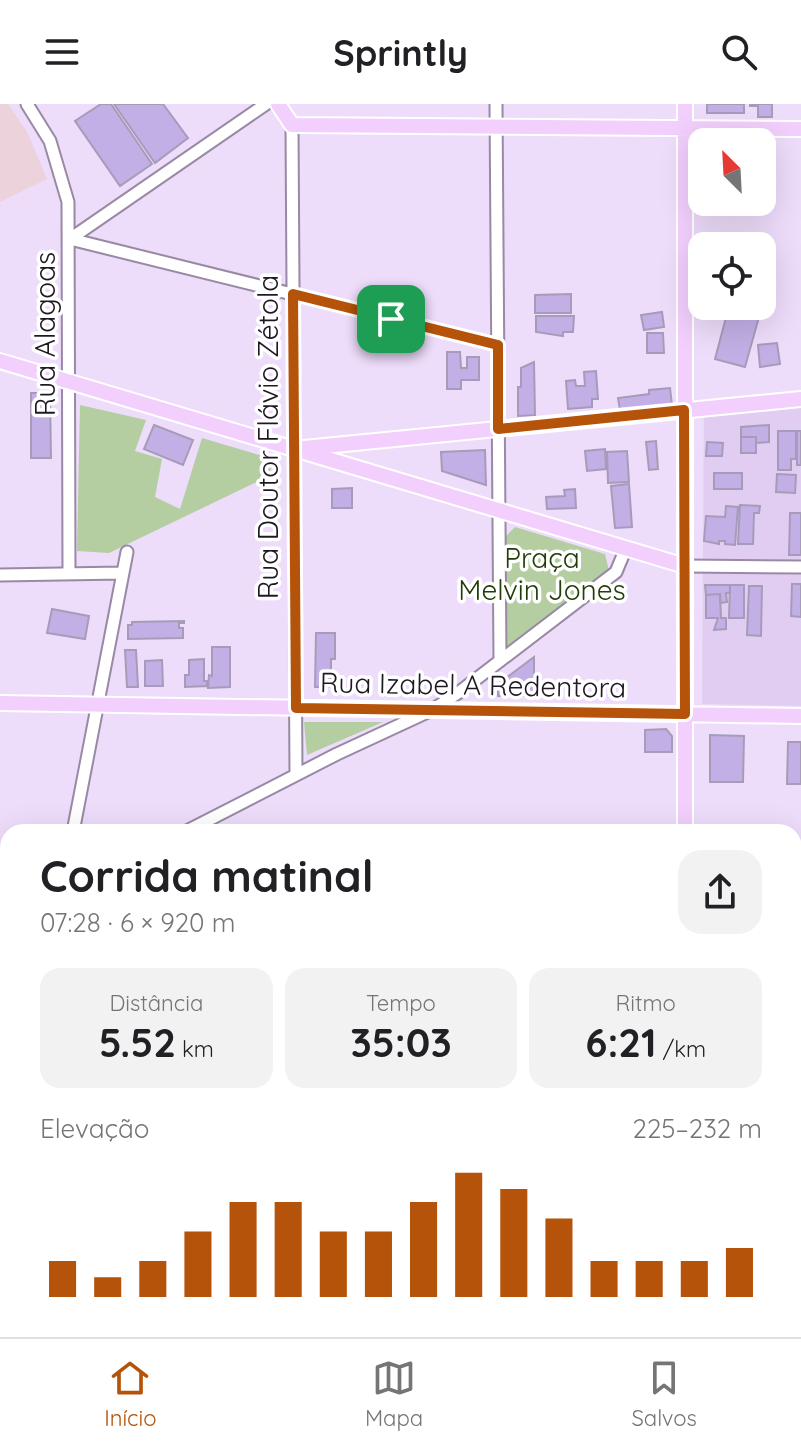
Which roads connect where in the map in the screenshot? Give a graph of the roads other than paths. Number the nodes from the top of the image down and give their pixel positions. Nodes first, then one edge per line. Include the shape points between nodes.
1 (27, 104) edge
2 (266, 104) edge
3 (278, 104) edge
4 (496, 104) edge
5 (685, 104) edge
6 (292, 125) junction
7 (496, 126) junction
8 (685, 128) junction
9 (801, 129) edge
10 (70, 239) junction
11 (293, 294) junction
12 (498, 345) junction
13 (0, 361) edge
14 (69, 382) junction
15 (801, 399) edge
16 (684, 410) junction
17 (498, 429) junction
18 (294, 449) junction
19 (499, 510) junction
20 (626, 548) junction
21 (127, 552) dead end
22 (685, 566) junction
23 (801, 567) edge
24 (123, 573) junction
25 (69, 574) junction
26 (0, 575) edge
27 (500, 661) junction
28 (0, 703) edge
29 (16, 703) junction
30 (98, 705) junction
31 (296, 708) junction
32 (432, 710) junction
33 (0, 711) edge
34 (685, 714) junction
35 (801, 716) edge
36 (296, 774) junction
37 (75, 824) edge
38 (203, 824) edge
39 (685, 824) edge

1 - 10 street, Rua Alagoas via 58,162
2 - 10 street
3 - 6 main road
4 - 7 street
5 - 8 main road
6 - 7 main road
6 - 11 street, Rua Doutor Flávio Zétola
7 - 8 main road
7 - 12 street
8 - 9 main road
8 - 16 main road
10 - 11 street
10 - 14 street, Rua Alagoas
11 - 12 street
11 - 18 street, Rua Doutor Flávio Zétola
12 - 17 street
13 - 14 main road
14 - 18 main road
14 - 25 street, Rua Alagoas
15 - 16 main road
16 - 17 main road
16 - 22 main road
17 - 18 main road
17 - 19 street
18 - 19 main road
18 - 31 street, Rua Doutor Flávio Zétola
19 - 20 main road
19 - 27 street
20 - 22 main road
20 - 27 street via 616,572
21 - 24 street
22 - 23 street
22 - 34 main road
24 - 25 street
24 - 30 street
25 - 26 street
27 - 32 street
28 - 29 main road, Rua Izabel A Redentora
29 - 30 main road, Rua Izabel A Redentora
29 - 33 street
30 - 31 main road, Rua Izabel A Redentora
30 - 37 street
31 - 32 main road, Rua Izabel A Redentora
31 - 36 street, Rua Doutor Flávio Zétola
32 - 34 main road, Rua Izabel A Redentora
32 - 36 street
34 - 35 main road, Rua Izabel A Redentora
34 - 39 main road
36 - 38 street

